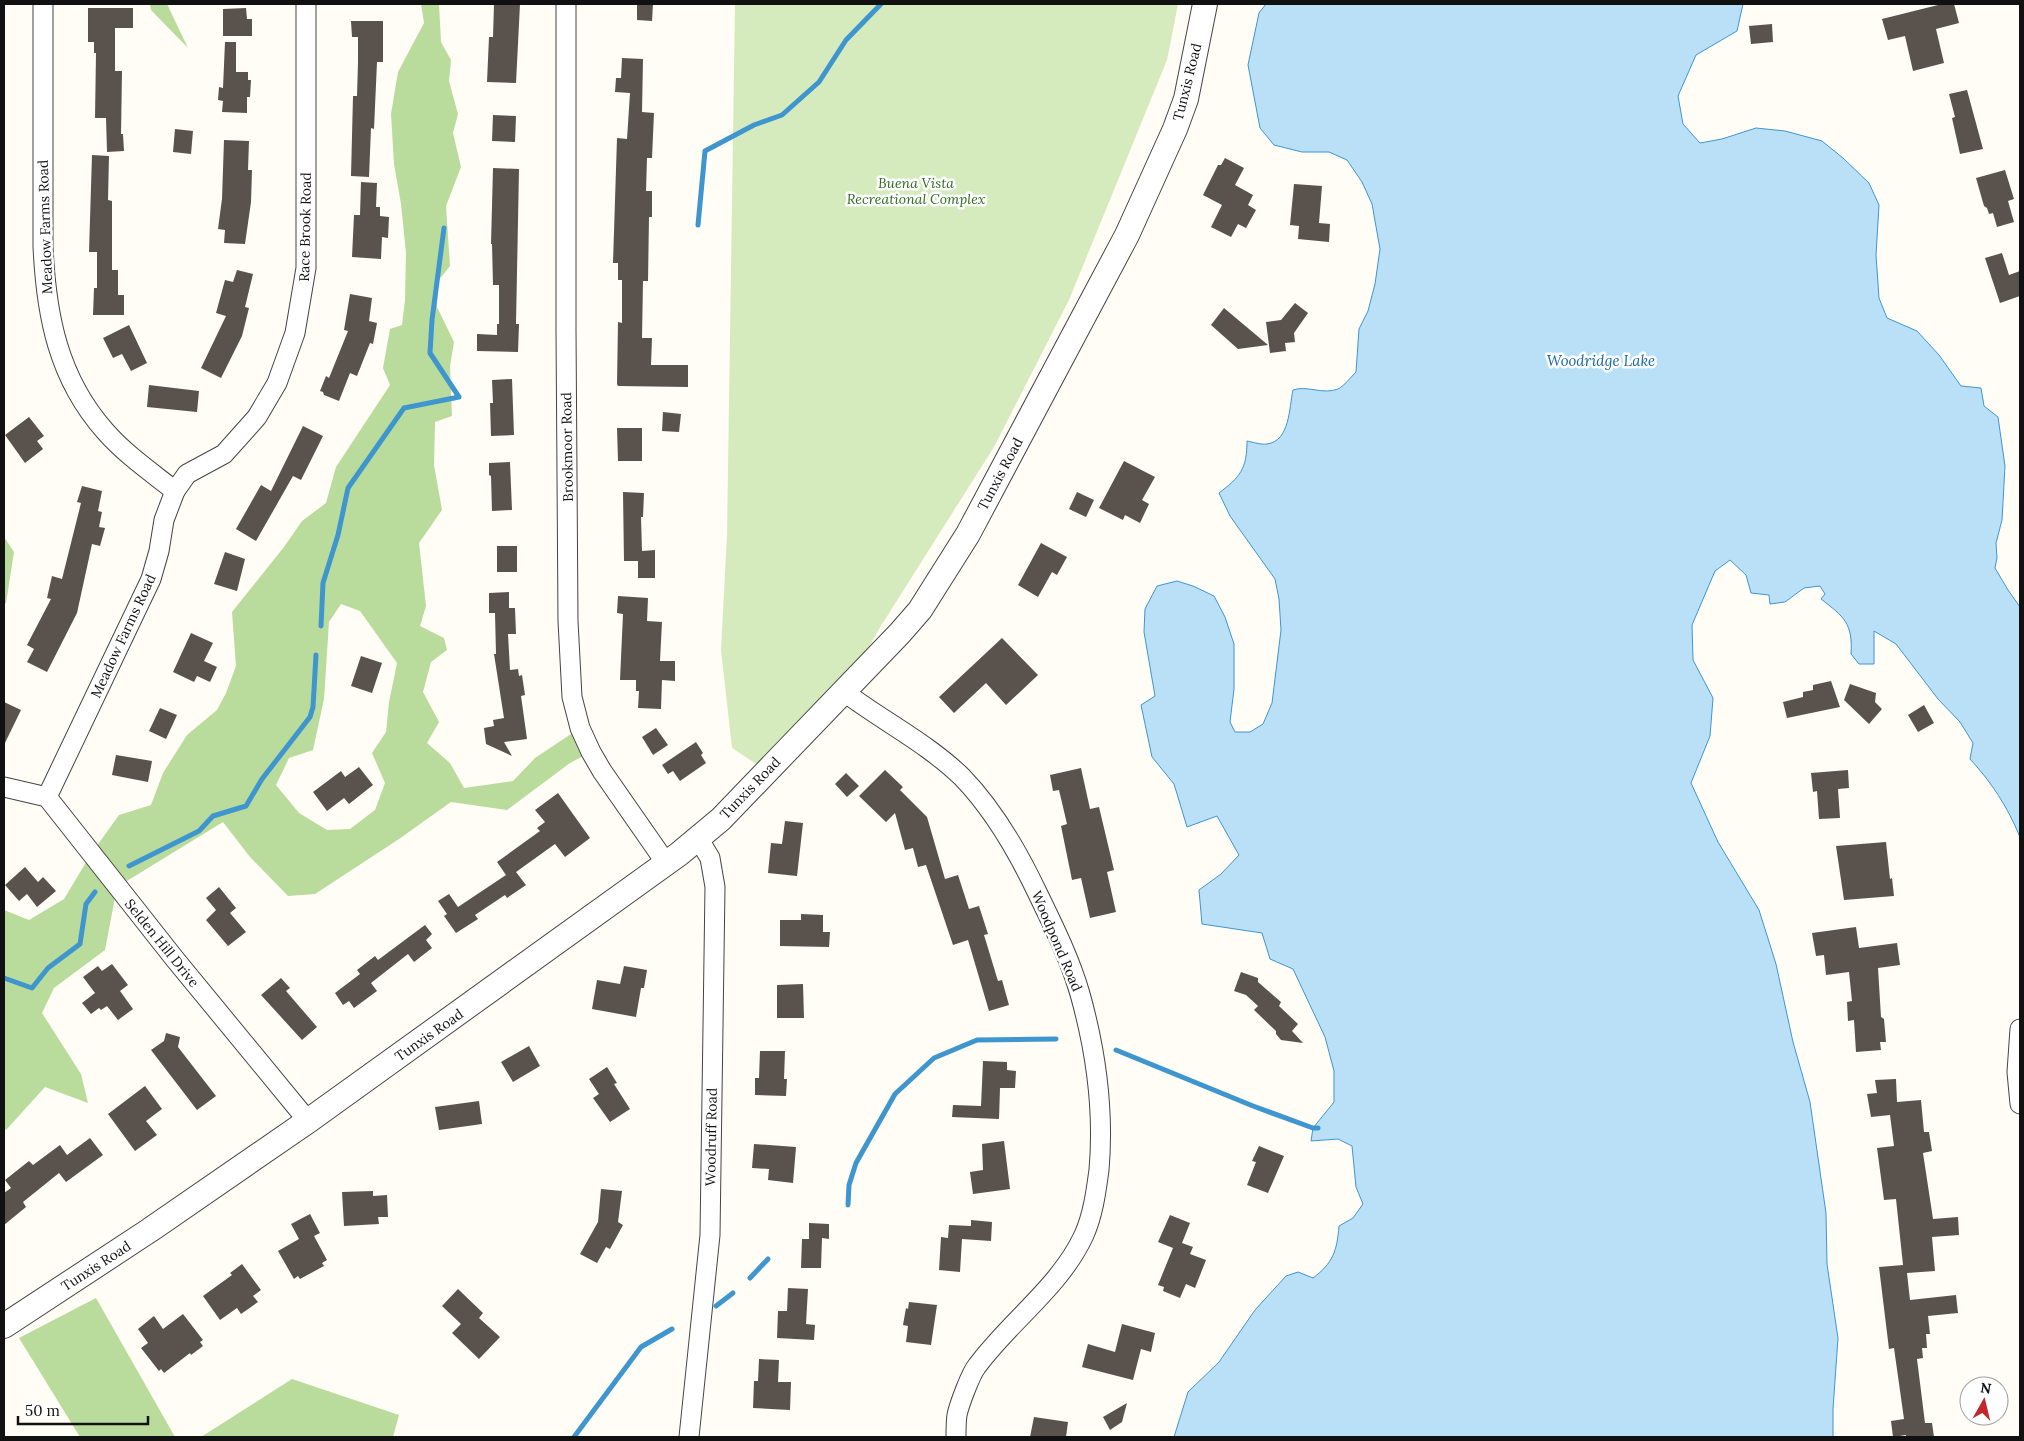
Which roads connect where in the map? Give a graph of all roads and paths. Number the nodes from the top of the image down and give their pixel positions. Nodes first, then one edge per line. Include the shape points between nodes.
1 (43, 4) edge
2 (306, 4) edge
3 (566, 4) edge
4 (1204, 4) edge
5 (175, 492) junction
6 (843, 691) junction
7 (4, 787) edge
8 (46, 798) junction
9 (698, 838) junction
10 (666, 863) junction
11 (2020, 1029) edge
12 (2020, 1104) edge
13 (308, 1121) junction
14 (4, 1326) edge
15 (689, 1437) edge
16 (956, 1437) edge

1 - 5 street, Meadow Farms Road via 43,246 52,327 66,367 91,414 127,452
2 - 5 street, Race Brook Road via 306,268 293,340 277,383 247,430 224,454 187,474
3 - 10 street, Brookmoor Road via 566,359 572,697 580,728 595,758
4 - 6 street, Tunxis Road via 1188,91 1175,129 1127,235 1089,308 945,572 920,610
5 - 8 street, Meadow Farms Road via 164,520 160,551 151,579
6 - 9 street, Tunxis Road via 746,794
6 - 16 street, Woodpond Road via 936,755 962,777 992,812 1012,842 1065,954 1080,993 1096,1070 1100,1155 1093,1208 1084,1235 1068,1263 976,1367 957,1415
7 - 8 street
8 - 13 street, Selden Hill Drive
9 - 10 street, Tunxis Road
9 - 15 street, Woodruff Road via 710,858 715,886 714,996 710,1235
10 - 13 street, Tunxis Road
11 - 12 street via 2017,1072
13 - 14 street, Tunxis Road

